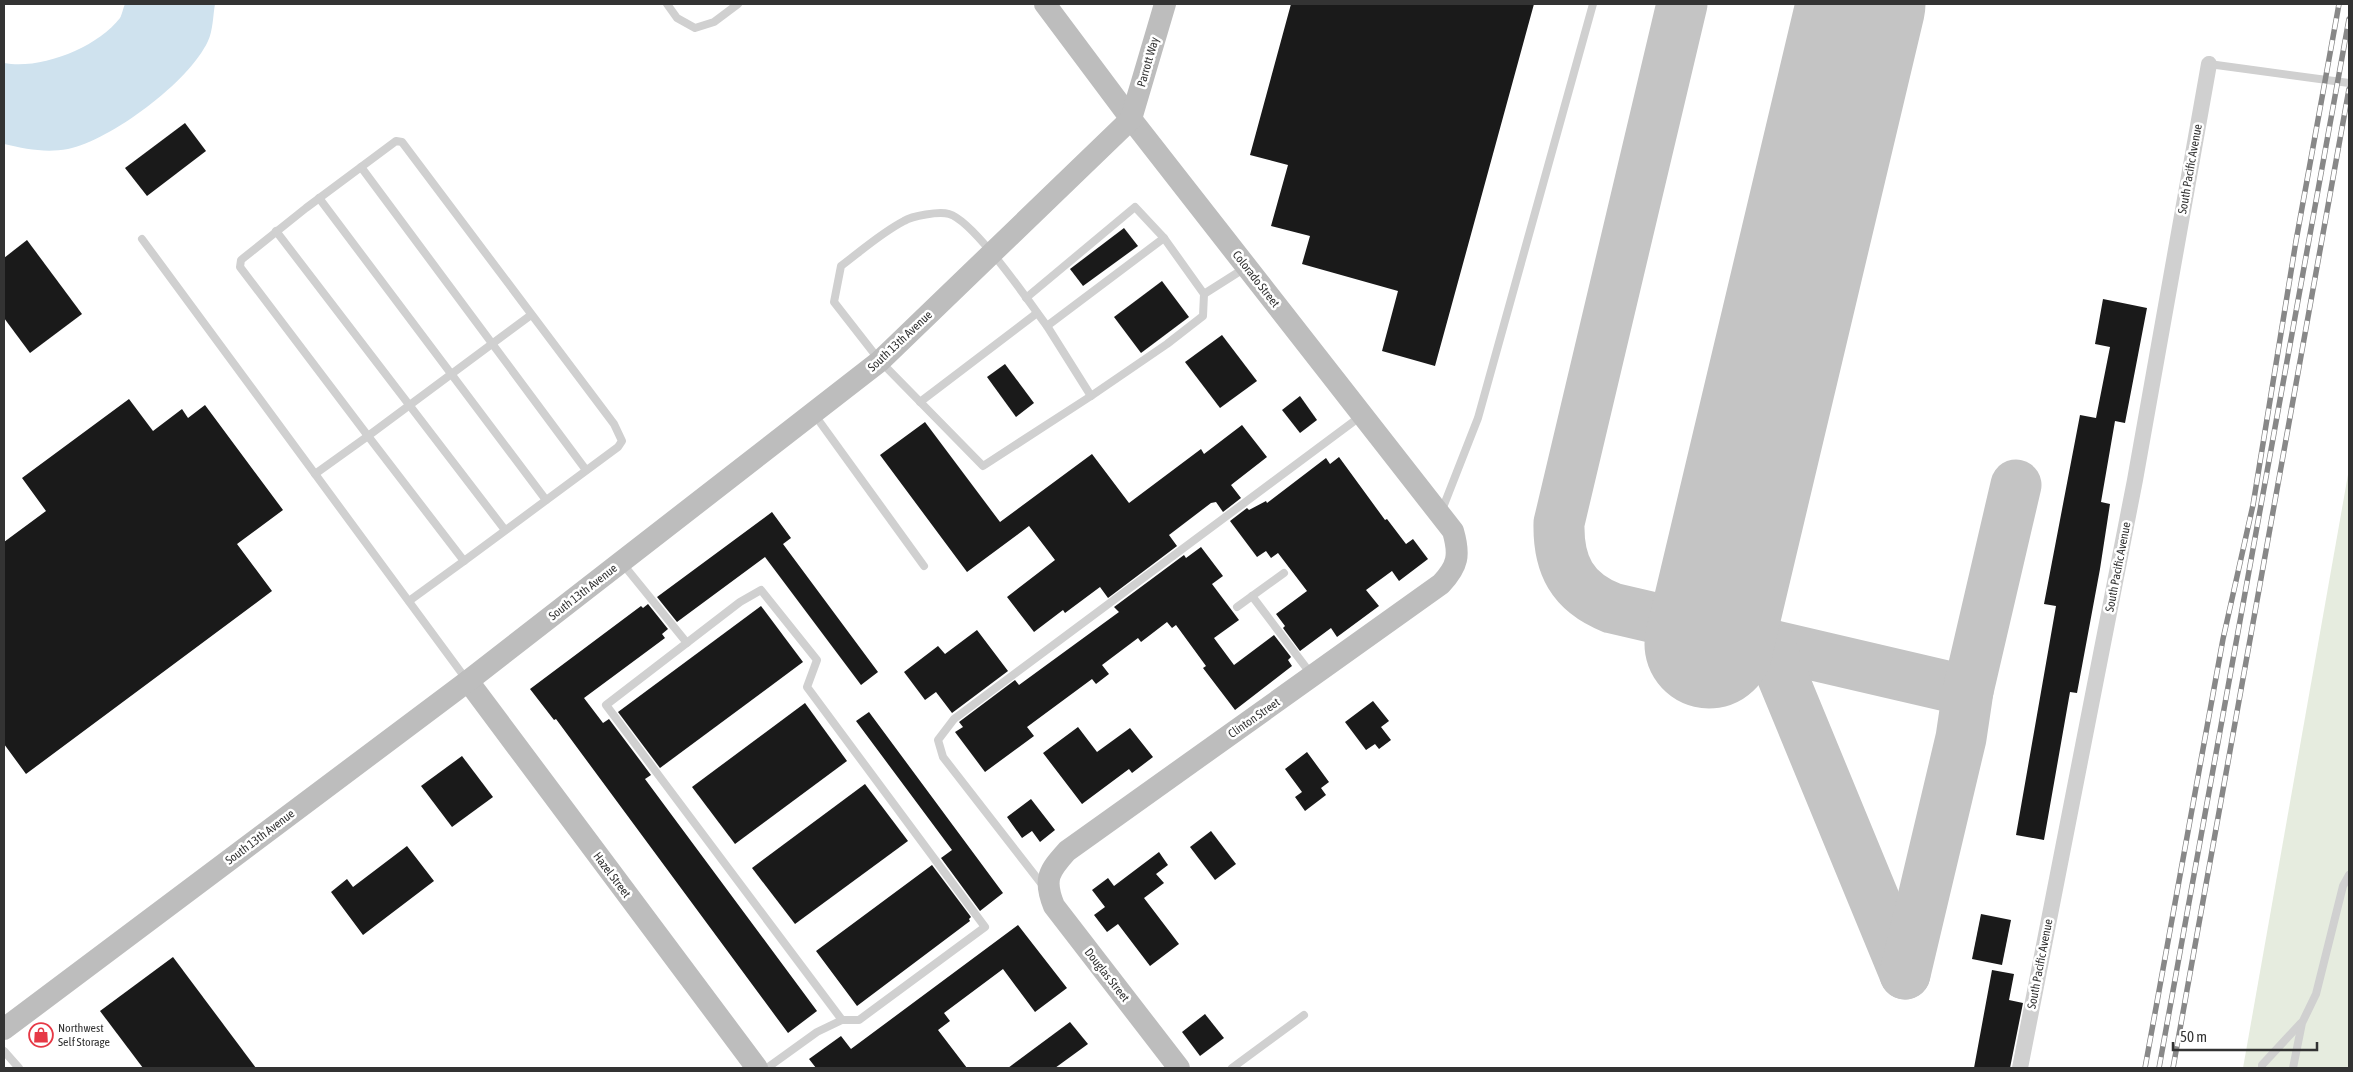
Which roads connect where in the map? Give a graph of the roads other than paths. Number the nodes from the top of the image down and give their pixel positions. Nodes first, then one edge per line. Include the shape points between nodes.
1 (667, 4) edge
2 (738, 4) edge
3 (1045, 4) edge
4 (1165, 4) edge
5 (1593, 4) edge
6 (2209, 64) joint
7 (2349, 83) edge
8 (1131, 119) junction
9 (361, 167) junction
10 (319, 198) junction
11 (276, 231) junction
12 (1164, 238) junction
13 (142, 239) dead end
14 (992, 254) junction
15 (1247, 267) junction
16 (1204, 294) junction
17 (1026, 298) junction
18 (1037, 313) junction
19 (531, 315) junction
20 (1047, 326) junction
21 (493, 343) junction
22 (880, 362) junction
23 (451, 374) junction
24 (1091, 396) junction
25 (920, 402) junction
26 (410, 405) junction
27 (814, 413) junction
28 (1363, 415) junction
29 (368, 436) junction
30 (586, 470) junction
31 (315, 474) junction
32 (546, 500) junction
33 (1440, 514) junction
34 (505, 530) junction
35 (1457, 557) joint
36 (464, 561) junction
37 (621, 562) junction
38 (924, 566) dead end
39 (1284, 573) dead end
40 (1252, 596) junction
41 (409, 601) junction
42 (1237, 607) dead end
43 (687, 643) junction
44 (1313, 676) junction
45 (468, 681) junction
46 (2349, 875) edge
47 (1048, 885) junction
48 (1304, 1014) dead end
49 (842, 1020) junction
50 (2302, 1023) junction
51 (4, 1029) edge
52 (4, 1051) edge
53 (19, 1068) edge
54 (757, 1068) edge
55 (767, 1068) edge
56 (1179, 1068) edge
57 (1232, 1068) edge
58 (2020, 1068) edge
59 (2262, 1068) edge
60 (2293, 1068) edge

1 - 2 lane via 677,18 695,28 714,22
3 - 8 street, Colorado Street
4 - 8 street, Parrott Way
5 - 33 lane via 1478,418
6 - 7 lane
6 - 58 street, South Pacific Avenue via 2134,480
8 - 14 street, South 13th Avenue
8 - 15 street, Colorado Street
9 - 10 lane
9 - 19 lane via 396,141 402,142
9 - 21 lane
10 - 11 lane
10 - 23 lane
11 - 26 lane
11 - 29 lane via 240,260 240,267
12 - 16 lane
12 - 17 lane via 1135,207
12 - 20 lane
13 - 31 lane
14 - 17 lane
14 - 22 street, South 13th Avenue
14 - 22 lane via 969,229 948,214 916,216 904,220 841,266 834,302
15 - 16 lane
15 - 28 street, Colorado Street
16 - 24 lane via 1203,316
17 - 18 lane
18 - 20 lane
18 - 25 lane
19 - 21 lane
19 - 30 lane via 614,424 622,441
20 - 24 lane
21 - 23 lane
21 - 30 lane
22 - 25 lane
22 - 27 street, South 13th Avenue
23 - 26 lane
23 - 32 lane
24 - 25 lane via 984,466
26 - 29 lane
26 - 34 lane
27 - 37 street, South 13th Avenue
27 - 38 lane
28 - 33 street, Colorado Street
28 - 47 lane via 954,719 938,740 943,757
29 - 31 lane
29 - 36 lane
30 - 32 lane
31 - 41 lane
32 - 34 lane
33 - 35 street, Colorado Street via 1453,530
34 - 36 lane
35 - 44 street, Clinton Street via 1453,572 1441,584
36 - 41 lane
37 - 43 lane
37 - 45 street, South 13th Avenue
39 - 40 lane
40 - 42 lane
40 - 44 lane
41 - 45 lane
43 - 49 lane via 606,705
43 - 49 lane via 761,590 817,660 807,687 985,927 859,1020
44 - 47 street, Clinton Street via 1067,850 1057,862
45 - 51 street, South 13th Avenue
45 - 54 street, Hazel Street
46 - 50 lane via 2343,886 2316,994
47 - 56 street, Douglas Street via 1054,906
48 - 57 lane
49 - 55 lane via 817,1032
50 - 59 lane
50 - 60 lane
52 - 53 lane

